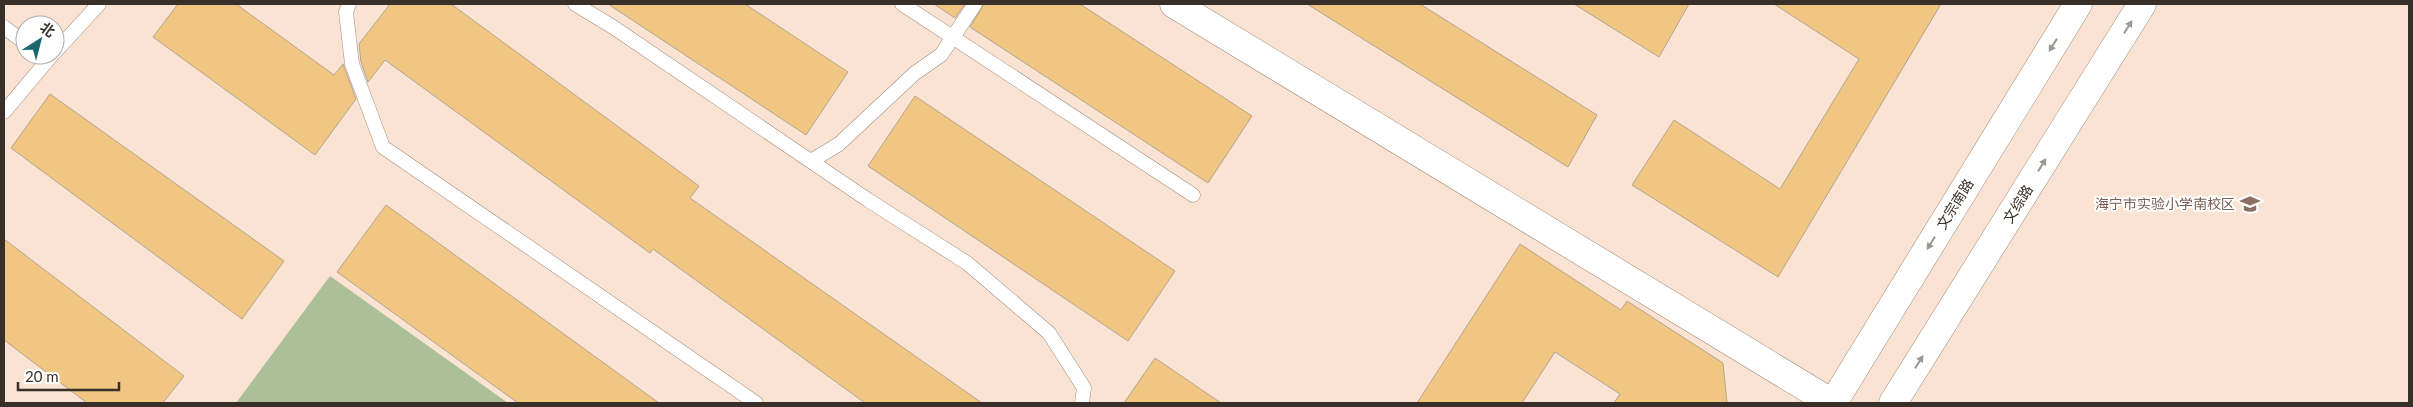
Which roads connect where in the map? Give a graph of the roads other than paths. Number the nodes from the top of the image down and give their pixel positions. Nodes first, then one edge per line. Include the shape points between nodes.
1 (99, 4) edge
2 (349, 4) edge
3 (575, 4) edge
4 (902, 4) edge
5 (975, 4) edge
6 (1174, 4) edge
7 (2078, 4) edge
8 (2142, 4) edge
9 (4, 27) edge
10 (15, 35) edge
11 (952, 37) junction
12 (65, 39) edge
13 (41, 65) edge
14 (4, 112) edge
15 (811, 161) junction
16 (1193, 195) dead end
17 (756, 403) edge
18 (1082, 403) edge
19 (1832, 403) edge
20 (1893, 403) edge

1 - 12 lane
2 - 17 lane via 346,12 352,64 383,147
3 - 15 lane
4 - 11 lane
5 - 11 lane
6 - 19 main road
7 -> 19 main road, 文宗南路
20 -> 8 main road, 文综路
9 - 10 lane
11 - 15 lane via 941,55 915,73 839,144
11 - 16 lane
13 - 14 lane
15 - 18 lane via 967,263 1049,334 1084,388

